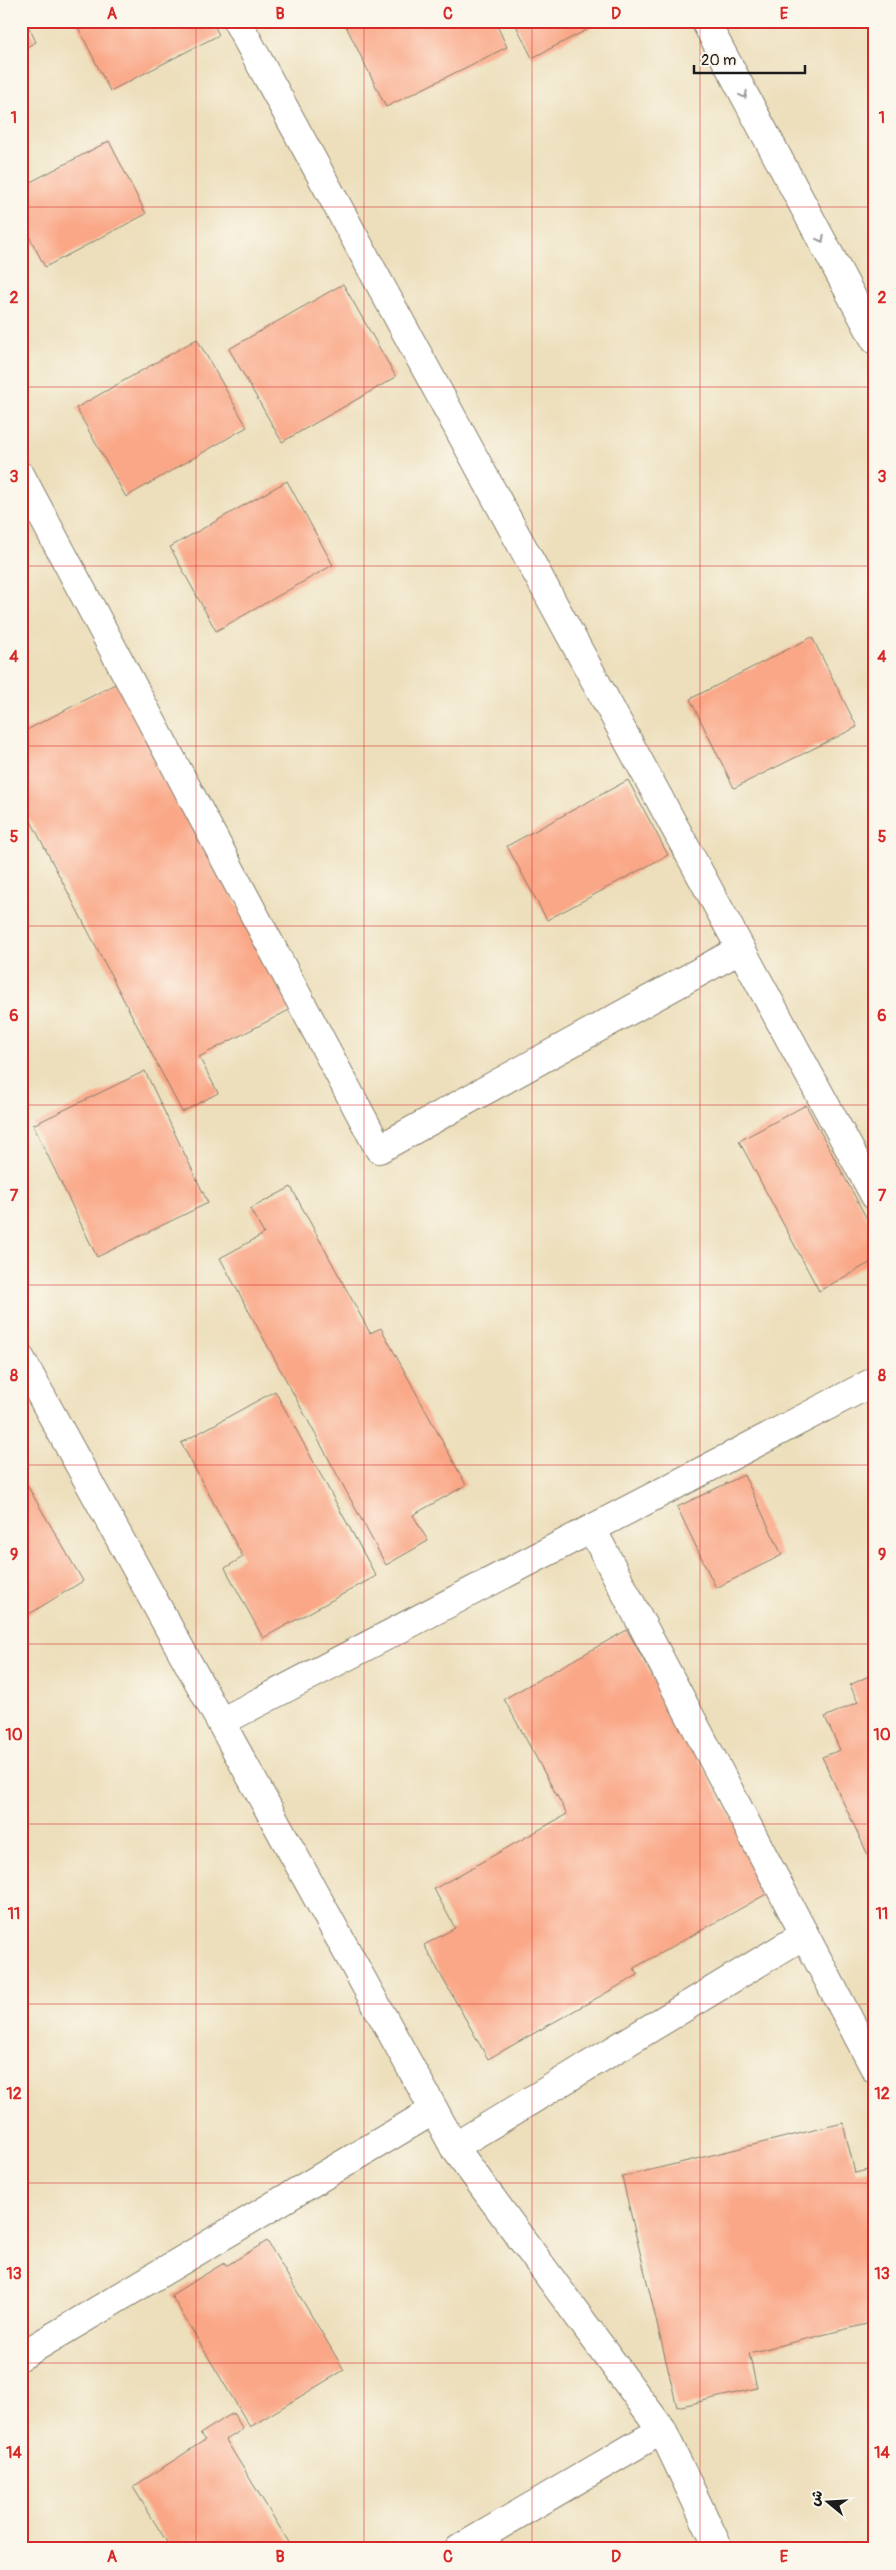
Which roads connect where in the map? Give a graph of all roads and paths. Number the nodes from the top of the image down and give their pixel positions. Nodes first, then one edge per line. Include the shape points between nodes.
1 (237, 21) edge
2 (705, 21) edge
3 (875, 340) edge
4 (21, 476) edge
5 (741, 949) junction
6 (875, 1196) edge
7 (21, 1359) edge
8 (875, 1382) edge
9 (592, 1529) junction
10 (221, 1722) junction
11 (804, 1934) junction
12 (875, 2069) edge
13 (434, 2110) junction
14 (454, 2147) junction
15 (21, 2356) edge
16 (662, 2430) junction
17 (459, 2549) edge
18 (719, 2549) edge

1 - 5 street
2 -> 3 street
4 - 5 street via 379,1149
5 - 6 street
7 - 10 street
8 - 9 street
9 - 10 street
9 - 11 street
10 - 13 street
11 - 12 street
11 - 14 street
13 - 14 street
13 - 15 street
14 - 16 street
16 - 17 street
16 - 18 street

